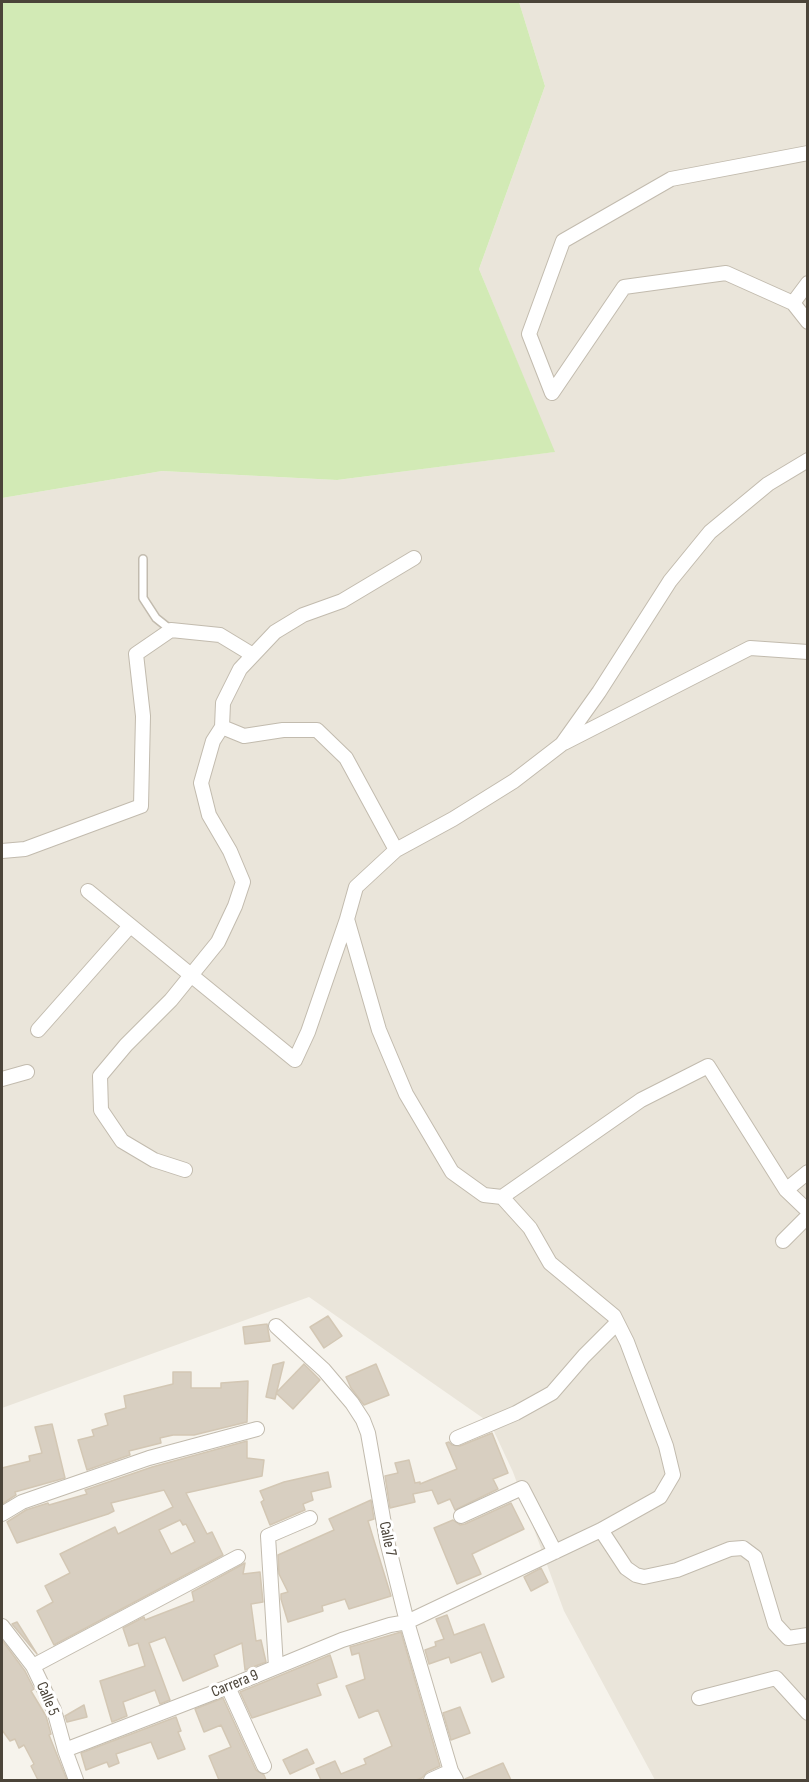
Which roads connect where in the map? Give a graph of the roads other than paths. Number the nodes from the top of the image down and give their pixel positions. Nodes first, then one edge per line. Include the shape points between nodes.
1 (807, 153) edge
2 (807, 283) edge
3 (793, 303) junction
4 (807, 322) edge
5 (807, 460) edge
6 (414, 558) dead end
7 (143, 559) dead end
8 (171, 630) junction
9 (807, 652) edge
10 (253, 655) junction
11 (222, 727) junction
12 (562, 744) junction
13 (396, 850) junction
14 (2, 851) edge
15 (88, 891) dead end
16 (347, 919) junction
17 (130, 926) junction
18 (191, 977) junction
19 (38, 1029) dead end
20 (27, 1072) dead end
21 (2, 1079) edge
22 (185, 1170) dead end
23 (807, 1172) edge
24 (786, 1190) junction
25 (502, 1197) junction
26 (807, 1211) edge
27 (807, 1216) edge
28 (783, 1241) dead end
29 (617, 1323) junction
30 (276, 1326) dead end
31 (257, 1429) dead end
32 (457, 1438) dead end
33 (2, 1514) edge
34 (461, 1516) dead end
35 (310, 1518) dead end
36 (601, 1530) junction
37 (555, 1552) junction
38 (238, 1557) dead end
39 (407, 1622) junction
40 (2, 1626) edge
41 (807, 1635) edge
42 (33, 1666) junction
43 (276, 1667) junction
44 (228, 1687) junction
45 (699, 1698) dead end
46 (807, 1713) edge
47 (64, 1750) junction
48 (264, 1767) dead end
49 (453, 1776) edge
50 (76, 1780) edge
51 (431, 1780) edge

1 - 3 street via 672,179 563,241 529,334 552,393 624,287 726,273
2 - 3 street
3 - 4 street
5 - 12 street via 768,484 710,532 670,581
6 - 10 street via 342,601 303,615 275,632
7 - 8 lane via 143,598 156,618
8 - 10 street via 220,635
8 - 14 street via 136,654 143,716 141,806 25,849
9 - 12 street via 750,648
10 - 11 street via 240,669 223,703
11 - 13 street via 244,736 317,730 346,758
11 - 18 street via 213,741 201,783 208,815 243,882 218,942
12 - 13 street via 514,781
13 - 16 street via 356,888
15 - 17 street
16 - 18 street via 295,1060
16 - 25 street via 379,1029 406,1094 452,1172 484,1195
17 - 18 street
17 - 19 street
18 - 22 street via 100,1076 101,1110 122,1141 154,1160
20 - 21 street
23 - 24 street
24 - 25 street via 708,1066 641,1100
24 - 26 street
25 - 29 street via 530,1228 550,1263 614,1316
27 - 28 street
29 - 32 street via 552,1393
29 - 36 street, Carrera 9 via 666,1446 673,1475 660,1497
30 - 39 street, Calle 7 via 324,1370 363,1420
31 - 33 street via 149,1458 22,1502
34 - 37 street via 522,1488
35 - 43 street via 268,1536
36 - 37 street, Carrera 9
36 - 41 street via 626,1568 636,1575 655,1576 743,1548 754,1557 776,1624 788,1638
37 - 39 street, Carrera 9
38 - 42 street
39 - 43 street, Carrera 9 via 342,1640
39 - 49 street, Calle 7
40 - 42 street, Calle 5
42 - 47 street, Calle 5 via 54,1710
43 - 44 street, Carrera 9
44 - 47 street, Carrera 9
44 - 48 street
45 - 46 street via 776,1678
47 - 50 street, Calle 5
49 - 51 street

